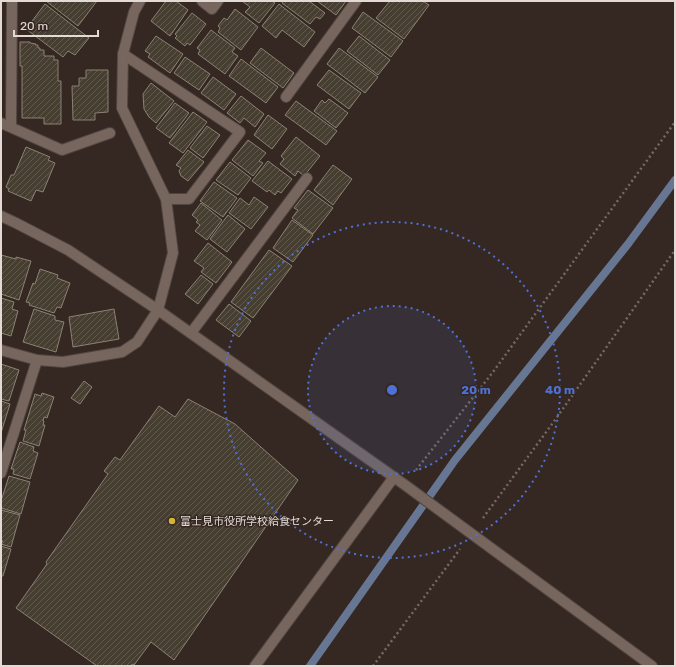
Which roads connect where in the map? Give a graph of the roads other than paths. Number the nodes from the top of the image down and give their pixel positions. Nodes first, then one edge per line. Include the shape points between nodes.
1 (12, 1) edge
2 (140, 1) edge
3 (202, 1) edge
4 (218, 1) edge
5 (356, 1) edge
6 (123, 54) junction
7 (286, 97) dead end
8 (1, 123) edge
9 (11, 128) junction
10 (110, 133) dead end
11 (307, 178) dead end
12 (166, 199) junction
13 (1, 216) edge
14 (158, 310) junction
15 (191, 333) junction
16 (1, 350) edge
17 (37, 360) junction
18 (1, 473) edge
19 (394, 477) junction
20 (255, 666) edge
21 (652, 666) edge

1 - 9 street
2 - 6 street via 134,12
3 - 4 street via 212,9
5 - 7 street
6 - 12 street via 122,108
6 - 12 street via 240,132 189,199
8 - 9 street
9 - 10 street via 62,150
11 - 15 street
12 - 14 street via 173,253
13 - 14 street via 68,250
14 - 15 street
14 - 17 street via 137,342 122,352 63,362
15 - 19 street
16 - 17 street
17 - 18 street
19 - 20 street
19 - 21 street

